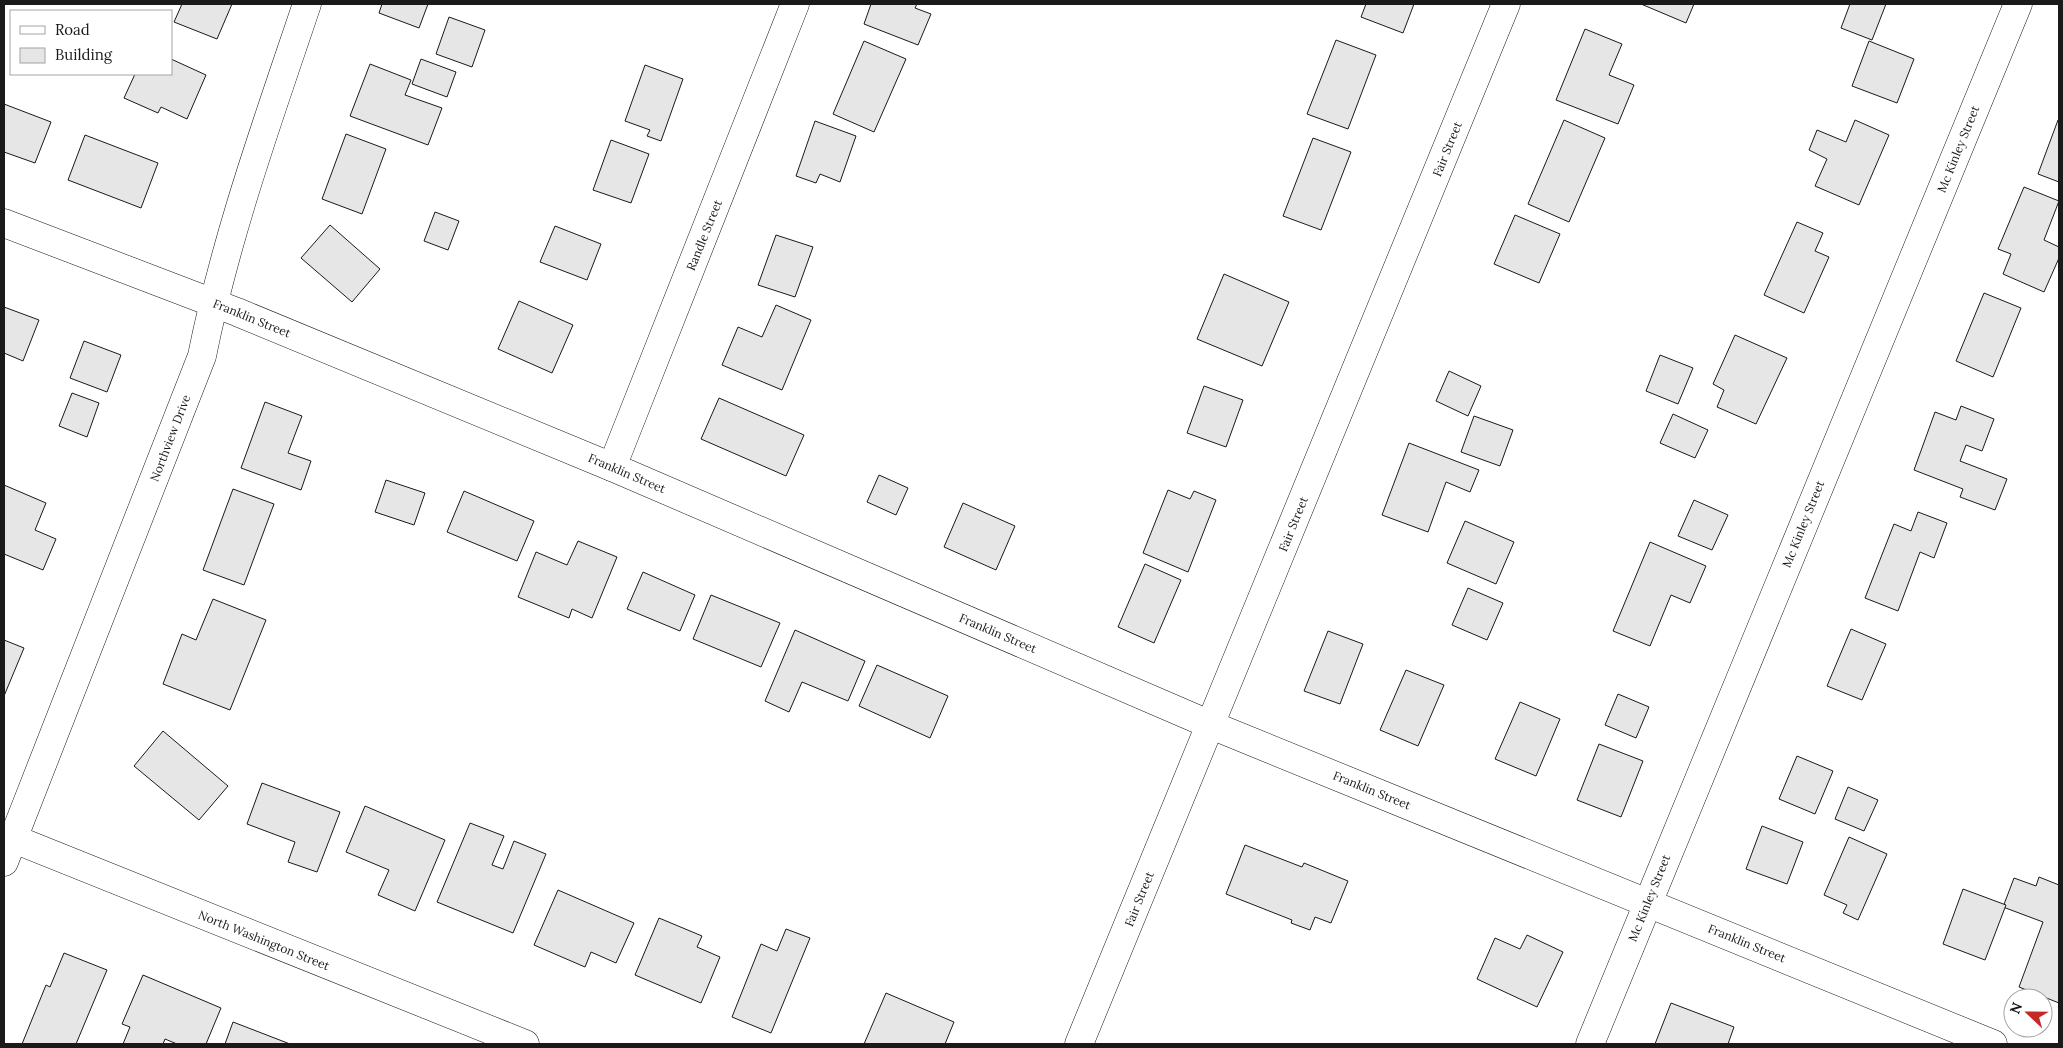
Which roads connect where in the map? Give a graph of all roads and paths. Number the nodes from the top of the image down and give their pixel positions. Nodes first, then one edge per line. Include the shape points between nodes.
1 (307, 4) edge
2 (795, 4) edge
3 (1506, 4) edge
4 (2018, 4) edge
5 (4, 223) edge
6 (214, 302) junction
7 (612, 467) junction
8 (1211, 725) junction
9 (7, 846) edge
10 (1647, 902) junction
11 (525, 1044) edge
12 (1079, 1044) edge
13 (1590, 1044) edge
14 (1993, 1044) edge

1 - 6 street, Northview Drive via 256,154
2 - 7 street, Randle Street
3 - 8 street, Fair Street
4 - 10 street, Mc Kinley Street
5 - 6 street, Franklin Street
6 - 7 street, Franklin Street
6 - 9 street, Northview Drive via 202,356
7 - 8 street, Franklin Street
8 - 10 street, Franklin Street
8 - 12 street, Fair Street
9 - 11 street, North Washington Street
10 - 13 street, Mc Kinley Street
10 - 14 street, Franklin Street

